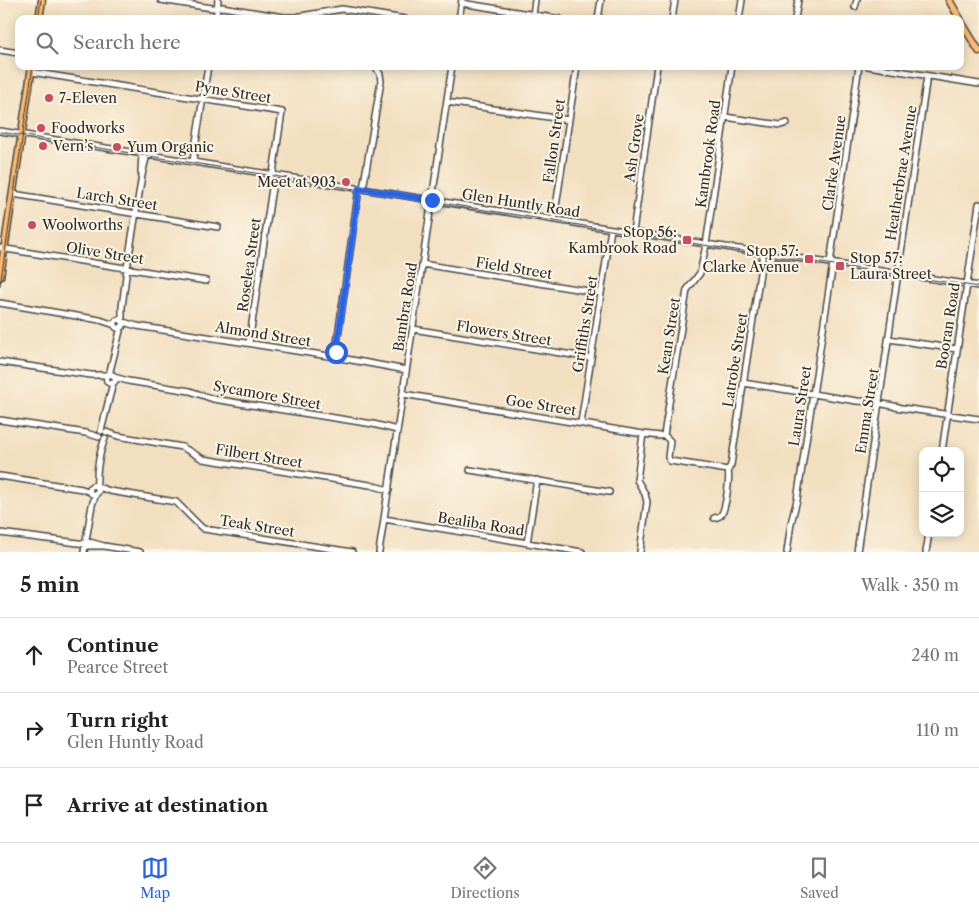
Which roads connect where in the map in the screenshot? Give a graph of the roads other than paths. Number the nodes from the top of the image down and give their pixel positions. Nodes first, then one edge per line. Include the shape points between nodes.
1 (42, 0) edge
2 (161, 0) edge
3 (218, 0) edge
4 (535, 0) edge
5 (601, 0) edge
6 (675, 0) edge
7 (742, 0) edge
8 (798, 0) edge
9 (857, 0) edge
10 (948, 0) edge
11 (462, 2) edge
12 (855, 7) dead end
13 (217, 8) junction
14 (40, 15) edge
15 (216, 15) edge
16 (269, 15) edge
17 (307, 15) edge
18 (367, 15) edge
19 (460, 15) edge
20 (533, 15) joint
21 (599, 15) edge
22 (673, 15) edge
23 (740, 15) edge
24 (796, 15) edge
25 (957, 15) edge
26 (964, 26) edge
27 (0, 50) edge
28 (979, 51) edge
29 (15, 52) edge
30 (32, 70) edge
31 (38, 70) edge
32 (207, 70) edge
33 (378, 70) edge
34 (451, 70) edge
35 (576, 70) edge
36 (656, 70) edge
37 (731, 70) edge
38 (858, 70) edge
39 (892, 70) edge
40 (927, 76) junction
41 (979, 84) edge
42 (203, 99) junction
43 (447, 102) junction
44 (282, 112) joint
45 (724, 117) junction
46 (569, 120) junction
47 (787, 123) dead end
48 (0, 131) edge
49 (22, 134) junction
50 (145, 154) junction
51 (193, 162) junction
52 (274, 174) junction
53 (361, 188) junction
54 (13, 194) junction
55 (432, 200) junction
56 (979, 204) edge
57 (136, 213) junction
58 (554, 220) junction
59 (218, 227) dead end
60 (611, 229) junction
61 (633, 232) junction
62 (706, 244) junction
63 (2, 248) edge
64 (763, 253) junction
65 (831, 263) junction
66 (422, 264) junction
67 (127, 268) junction
68 (898, 274) junction
69 (0, 277) edge
70 (206, 281) dead end
71 (967, 284) junction
72 (979, 286) edge
73 (601, 294) junction
74 (0, 305) edge
75 (119, 324) junction
76 (413, 329) junction
77 (889, 339) junction
78 (249, 343) junction
79 (957, 349) junction
80 (335, 357) junction
81 (591, 358) junction
82 (0, 361) edge
83 (407, 368) junction
84 (111, 379) junction
85 (743, 383) junction
86 (403, 394) junction
87 (813, 394) junction
88 (879, 404) junction
89 (947, 415) junction
90 (979, 419) edge
91 (0, 420) edge
92 (581, 423) junction
93 (398, 428) junction
94 (103, 434) junction
95 (643, 434) junction
96 (664, 435) junction
97 (943, 447) edge
98 (470, 470) dead end
99 (728, 470) junction
100 (0, 476) edge
101 (537, 480) junction
102 (389, 488) junction
103 (94, 490) junction
104 (609, 492) dead end
105 (714, 518) dead end
106 (384, 521) junction
107 (0, 533) edge
108 (928, 537) edge
109 (528, 543) junction
110 (85, 546) edge
111 (140, 552) edge
112 (352, 552) edge
113 (379, 552) edge
114 (582, 552) edge
115 (640, 552) edge
116 (787, 552) edge
117 (857, 552) edge
118 (926, 552) edge

1 - 14 main road
2 - 13 street
3 - 13 street
4 - 20 street
5 - 21 street
6 - 22 street
7 - 23 street
8 - 24 street
9 - 12 street
10 - 25 main road
11 - 19 street
11 - 20 street
13 - 15 street
13 - 16 street
17 - 18 street via 342,9
26 - 28 main road
27 - 29 street
30 - 49 main road
31 - 42 street, Pyne Street
32 - 42 street
33 - 53 street via 381,81
34 - 43 street, Bambra Road
35 - 46 street, Fallon Street
36 - 61 street, Ash Grove
37 - 45 street, Kambrook Road
38 - 65 street, Clarke Avenue
39 - 40 street
40 - 41 street
40 - 68 street, Heatherbrae Avenue
42 - 44 street, Pyne Street
42 - 51 street
43 - 46 street
43 - 55 street, Bambra Road
44 - 52 street, Roselea Street
45 - 47 street via 781,125
45 - 62 street, Kambrook Road
46 - 58 street, Fallon Street
48 - 49 street, Glen Huntly Road
49 - 50 street, Glen Huntly Road
49 - 54 main road
50 - 51 street, Glen Huntly Road
50 - 57 street
51 - 52 street, Glen Huntly Road
52 - 53 street, Glen Huntly Road
52 - 78 street, Roselea Street
53 - 55 street, Glen Huntly Road
53 - 80 street
54 - 57 street, Larch Street
54 - 63 main road
55 - 58 street, Glen Huntly Road
55 - 66 street, Bambra Road
56 - 71 street, Booran Road
57 - 59 street, Larch Street
57 - 67 street
58 - 60 street, Glen Huntly Road
60 - 61 street, Glen Huntly Road
60 - 73 street, Griffiths Street
61 - 62 street, Glen Huntly Road
62 - 64 street, Glen Huntly Road
62 - 96 street, Kean Street via 700,273 687,290
63 - 67 street, Olive Street
63 - 69 main road
64 - 65 street, Glen Huntly Road
64 - 85 street, Latrobe Street
65 - 68 street, Glen Huntly Road
65 - 87 street, Laura Street
66 - 73 street, Field Street
66 - 76 street, Bambra Road
67 - 70 street, Olive Street
67 - 75 street
68 - 71 street, Glen Huntly Road
68 - 77 street, Emma Street
71 - 72 street, Glen Huntly Road
71 - 79 street, Booran Road
73 - 81 street, Griffiths Street
74 - 75 street, Almond Street
75 - 78 street, Almond Street
75 - 84 street
76 - 81 street, Flowers Street
76 - 83 street, Bambra Road
77 - 79 street
77 - 88 street, Emma Street
78 - 80 street, Almond Street
79 - 89 street, Booran Road
80 - 83 street, Almond Street
81 - 92 street, Griffiths Street
82 - 84 street, Sycamore Street
83 - 86 street, Bambra Road
84 - 93 street, Sycamore Street via 183,390 213,399
84 - 94 street
85 - 87 street
85 - 99 street, Latrobe Street
86 - 92 street, Goe Street
86 - 93 street, Bambra Road
87 - 88 street
87 - 116 street, Laura Street
88 - 89 street
88 - 117 street, Emma Street
89 - 90 street
89 - 97 street, Booran Road
91 - 94 street, Filbert Street
92 - 95 street, Goe Street
93 - 102 street, Bambra Road
94 - 102 street, Filbert Street via 182,446 206,460
94 - 103 street
95 - 96 street, Goe Street
95 - 115 street via 637,480 647,502
96 - 99 street via 669,438 668,458 671,462
98 - 101 street
99 - 105 street, Latrobe Street via 724,510
100 - 103 street, Teak Street
101 - 104 street
101 - 109 street
102 - 106 street, Bambra Road
103 - 110 street
103 - 112 street, Teak Street via 176,502 204,529
106 - 109 street, Bealiba Road
106 - 113 street, Bambra Road
107 - 110 street
108 - 118 street
109 - 114 street, Bealiba Road
110 - 111 street

